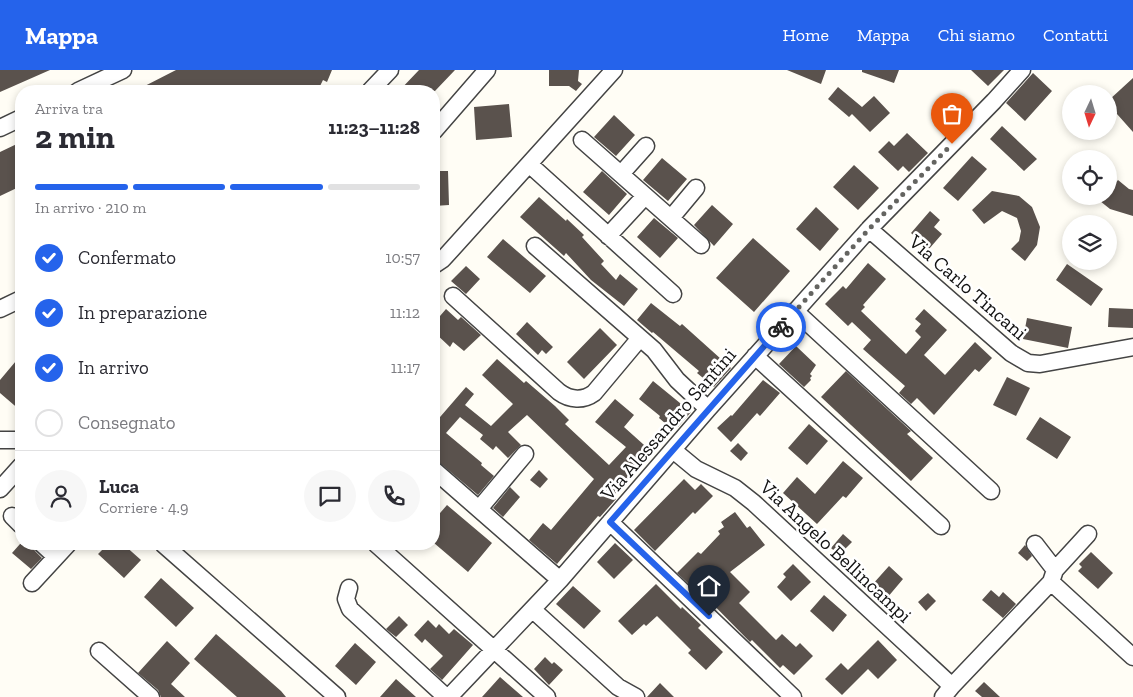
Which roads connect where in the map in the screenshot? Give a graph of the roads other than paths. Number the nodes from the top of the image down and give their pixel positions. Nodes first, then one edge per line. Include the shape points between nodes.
1 (123, 70) edge
2 (390, 70) edge
3 (488, 70) edge
4 (614, 70) edge
5 (1022, 70) edge
6 (91, 85) edge
7 (376, 85) edge
8 (15, 121) edge
9 (440, 124) edge
10 (0, 128) edge
11 (582, 140) dead end
12 (646, 146) dead end
13 (529, 164) junction
14 (621, 174) junction
15 (696, 188) dead end
16 (645, 196) junction
17 (671, 218) junction
18 (869, 229) junction
19 (608, 236) junction
20 (701, 245) dead end
21 (535, 246) dead end
22 (440, 261) edge
23 (673, 294) dead end
24 (453, 296) dead end
25 (15, 302) edge
26 (0, 309) edge
27 (795, 311) junction
28 (640, 338) junction
29 (1133, 347) edge
30 (756, 356) junction
31 (708, 408) junction
32 (0, 440) edge
33 (15, 440) edge
34 (673, 450) junction
35 (526, 454) dead end
36 (15, 473) edge
37 (440, 475) edge
38 (0, 489) edge
39 (991, 491) dead end
40 (479, 509) junction
41 (610, 522) junction
42 (941, 526) dead end
43 (1088, 534) dead end
44 (1035, 544) dead end
45 (49, 550) edge
46 (62, 550) edge
47 (170, 550) edge
48 (383, 550) edge
49 (56, 556) junction
50 (1053, 576) junction
51 (560, 580) junction
52 (32, 584) dead end
53 (349, 588) dead end
54 (533, 610) junction
55 (494, 649) junction
56 (100, 651) dead end
57 (1133, 657) edge
58 (947, 692) edge
59 (452, 696) edge
60 (151, 697) edge
61 (337, 697) edge
62 (547, 697) edge
63 (636, 697) edge
64 (793, 697) edge

1 - 6 street
2 - 7 street
3 - 9 street
4 - 13 street
5 - 18 street, Via Alessandro Santini
8 - 10 street
11 - 14 street
12 - 14 street
13 - 19 street
13 - 22 street
14 - 16 street
15 - 17 street
16 - 17 street
16 - 19 street
17 - 20 street
18 - 27 street, Via Alessandro Santini
18 - 29 street, Via Carlo Tincani via 1011,353 1028,363 1040,364
19 - 23 street
21 - 28 street
24 - 28 street via 559,392 571,398 585,398 594,393
25 - 26 street
27 - 30 street, Via Alessandro Santini
27 - 39 street
28 - 31 street
30 - 31 street, Via Alessandro Santini
30 - 42 street
31 - 34 street, Via Alessandro Santini
32 - 33 street
34 - 41 street, Via Alessandro Santini
34 - 58 street, Via Angelo Bellincampi via 696,469 751,500
35 - 40 street
36 - 38 street
37 - 40 street
40 - 51 street
41 - 51 street, Via Alessandro Santini
41 - 64 street
43 - 50 street
44 - 50 street
45 - 49 street
46 - 49 street
47 - 61 street
48 - 55 street
49 - 52 street
50 - 57 street
50 - 58 street
51 - 54 street, Via Alessandro Santini
53 - 59 street via 346,598 350,609
54 - 55 street, Via Alessandro Santini
54 - 63 street via 618,687
55 - 59 street, Via Alessandro Santini
55 - 62 street
56 - 60 street

